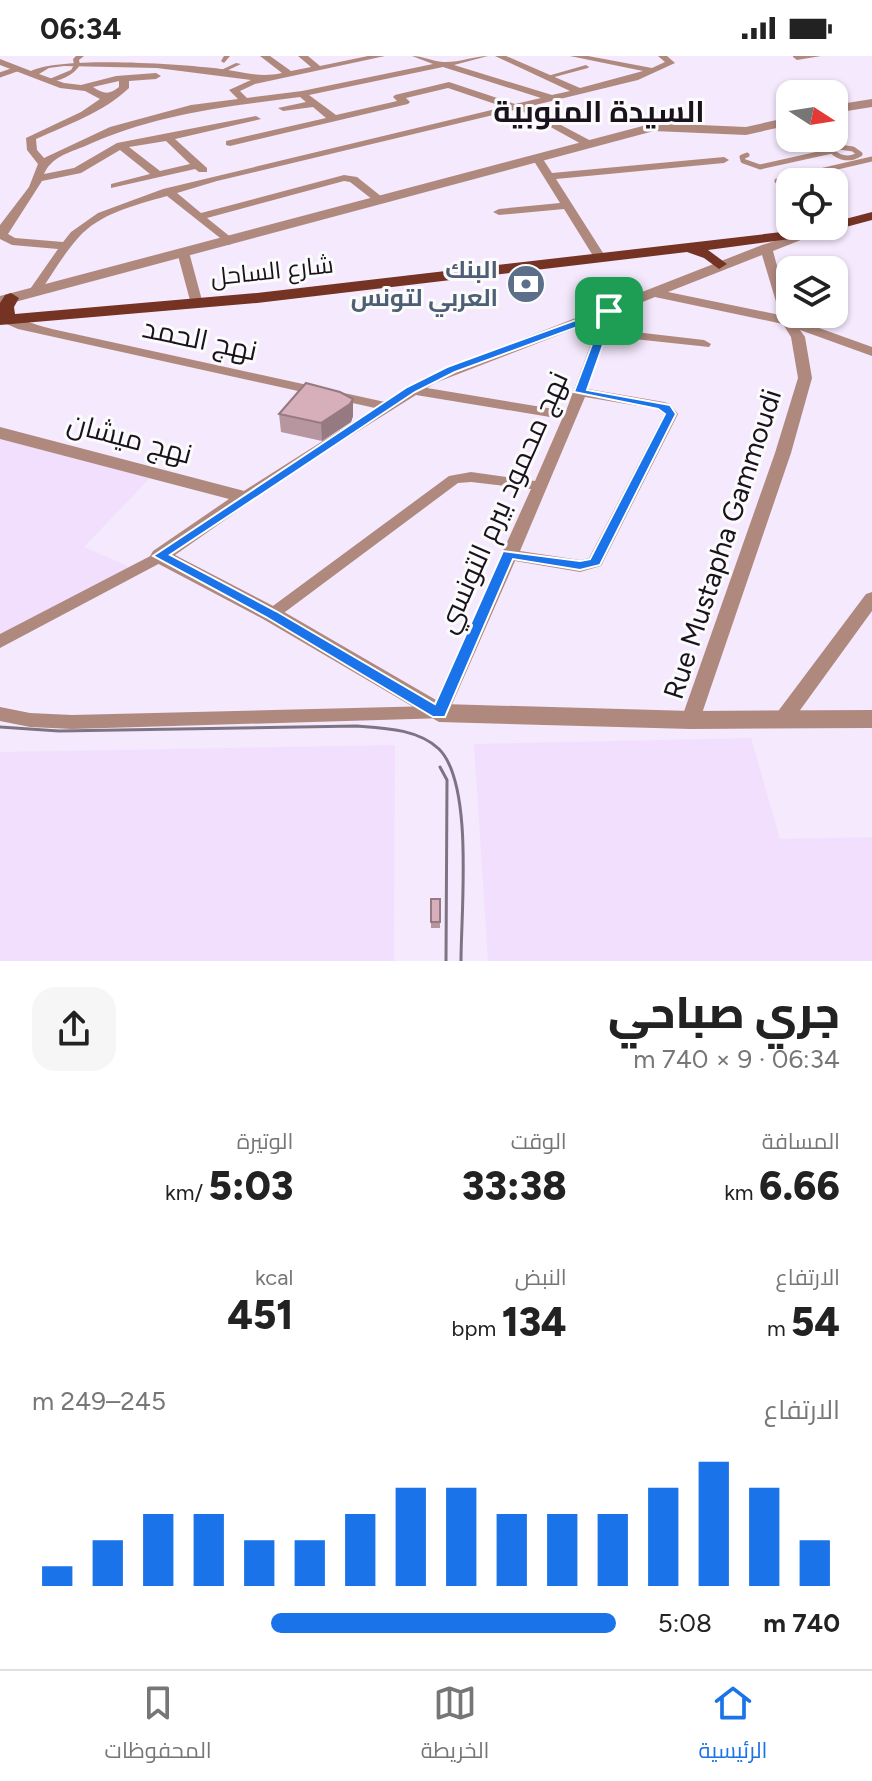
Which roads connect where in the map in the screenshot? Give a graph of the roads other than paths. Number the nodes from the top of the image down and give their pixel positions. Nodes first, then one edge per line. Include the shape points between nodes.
1 (38, 56) edge
2 (104, 56) edge
3 (137, 56) edge
4 (264, 56) edge
5 (302, 56) edge
6 (381, 56) edge
7 (420, 56) edge
8 (484, 56) edge
9 (499, 56) edge
10 (574, 56) edge
11 (662, 56) edge
12 (817, 56) edge
13 (797, 57) edge
14 (79, 60) edge
15 (0, 62) edge
16 (224, 63) edge
17 (116, 64) junction
18 (446, 64) junction
19 (49, 65) junction
20 (586, 67) dead end
21 (17, 69) junction
22 (319, 69) junction
23 (655, 71) junction
24 (32, 74) junction
25 (0, 75) edge
26 (244, 75) junction
27 (290, 75) junction
28 (547, 77) junction
29 (124, 78) junction
30 (262, 80) junction
31 (49, 81) junction
32 (241, 86) junction
33 (83, 87) junction
34 (578, 91) junction
35 (302, 94) junction
36 (111, 96) junction
37 (551, 98) junction
38 (243, 100) junction
39 (872, 103) edge
40 (313, 104) junction
41 (517, 107) junction
42 (848, 107) edge
43 (283, 108) dead end
44 (333, 118) junction
45 (256, 119) junction
46 (776, 124) edge
47 (268, 133) junction
48 (168, 138) junction
49 (230, 143) dead end
50 (589, 144) junction
51 (121, 145) junction
52 (848, 148) edge
53 (828, 152) edge
54 (834, 152) edge
55 (747, 155) dead end
56 (859, 156) junction
57 (537, 158) junction
58 (872, 158) edge
59 (724, 160) dead end
60 (43, 164) junction
61 (197, 165) junction
62 (831, 168) edge
63 (158, 175) junction
64 (548, 177) junction
65 (37, 179) junction
66 (214, 179) junction
67 (115, 186) dead end
68 (167, 191) junction
69 (381, 201) junction
70 (565, 206) junction
71 (499, 212) dead end
72 (872, 216) edge
73 (198, 217) junction
74 (848, 222) edge
75 (776, 236) edge
76 (2, 237) edge
77 (738, 240) junction
78 (789, 240) edge
79 (229, 241) junction
80 (64, 246) junction
81 (687, 248) junction
82 (766, 248) junction
83 (183, 252) junction
84 (599, 256) junction
85 (717, 267) junction
86 (776, 281) edge
87 (34, 292) junction
88 (653, 293) junction
89 (6, 299) edge
90 (197, 304) junction
91 (609, 311) junction
92 (48, 315) junction
93 (3, 319) edge
94 (776, 319) edge
95 (792, 328) edge
96 (807, 328) edge
97 (603, 332) junction
98 (52, 333) junction
99 (704, 344) dead end
100 (872, 352) edge
101 (411, 390) junction
102 (580, 392) junction
103 (384, 406) junction
104 (571, 416) junction
105 (0, 433) edge
106 (540, 486) junction
107 (245, 497) junction
108 (508, 554) junction
109 (160, 556) junction
110 (872, 598) edge
111 (271, 614) junction
112 (0, 642) edge
113 (439, 713) junction
114 (0, 714) edge
115 (783, 719) junction
116 (872, 719) edge
117 (691, 720) junction

1 - 19 street
2 - 17 street
3 - 16 street
4 - 27 street
5 - 22 street
6 - 22 street
7 - 18 street
8 - 18 street
9 - 28 street
10 - 23 street
11 - 23 street via 671,63
12 - 13 street
14 - 17 street
14 - 19 street
14 - 31 street via 73,71
15 - 21 street
16 - 17 street
16 - 26 street
16 - 26 street via 250,68
18 - 35 street
18 - 37 street
19 - 24 street
20 - 28 street
21 - 24 street
21 - 25 lane
22 - 27 street
23 - 34 street
24 - 31 street
26 - 30 street
27 - 30 street
28 - 34 street
29 - 32 street via 182,75
29 - 33 street
29 - 36 street via 124,88
30 - 32 street
31 - 33 street
32 - 38 street via 233,91
33 - 36 street via 100,97
34 - 37 street
35 - 38 street
35 - 40 street
36 - 60 street via 31,138 32,150
37 - 41 street
38 - 45 street
38 - 60 street via 114,129
39 - 42 street
40 - 43 street
40 - 44 street
41 - 44 street via 448,85 398,97 405,102
41 - 50 street
41 - 66 street
44 - 47 street
45 - 47 street
45 - 48 street
46 - 50 street via 746,131 657,126
47 - 49 street
48 - 51 street
48 - 61 street
50 - 57 street
51 - 63 street
51 - 65 street via 77,171
52 - 56 lane
53 - 55 lane via 760,167 743,161
54 - 56 lane via 843,158
56 - 58 lane
57 - 64 street
57 - 69 street
58 - 62 lane
59 - 64 street
60 - 65 street
61 - 63 street
61 - 66 street
63 - 67 street
64 - 70 street
65 - 76 street via 4,224
66 - 68 street
68 - 73 street
68 - 80 street via 102,215
69 - 73 street via 344,178
69 - 79 street
70 - 71 street
70 - 84 street
72 - 74 main road, شارع الساحل
73 - 79 street
75 - 77 main road, شارع الساحل
76 - 80 street
77 - 81 main road, شارع الساحل
77 - 85 street
78 - 82 street
79 - 83 street
80 - 87 street
81 - 84 main road, شارع الساحل
81 - 85 main road via 709,255
82 - 85 street
82 - 86 street, Rue Mustapha Gammoudi
83 - 87 street
83 - 90 street
84 - 90 main road, شارع الساحل
85 - 88 street
87 - 89 street
88 - 91 street
88 - 94 street
89 - 93 main road
90 - 92 main road, شارع الساحل
91 - 97 street, نهج محمود بيرم التونسي
91 - 101 street
92 - 93 main road, شارع الساحل
92 - 98 street
93 - 98 street, نهج الحمد
95 - 117 street, Rue Mustapha Gammoudi via 801,346 803,385
96 - 100 street
97 - 99 street
97 - 102 street, نهج محمود بيرم التونسي
98 - 103 street, نهج الحمد
101 - 103 street
101 - 104 street
102 - 104 street, نهج محمود بيرم التونسي
102 - 108 street via 659,405 671,414 595,562 580,566
103 - 107 street
104 - 106 street, نهج محمود بيرم التونسي
105 - 107 street, نهج ميشان
106 - 108 street, نهج محمود بيرم التونسي
106 - 111 street via 454,479
107 - 109 street
108 - 113 street, نهج محمود بيرم التونسي
109 - 111 street
109 - 112 street
110 - 115 street
111 - 113 street
113 - 114 street via 72,722
113 - 117 street
115 - 116 street
115 - 117 street

